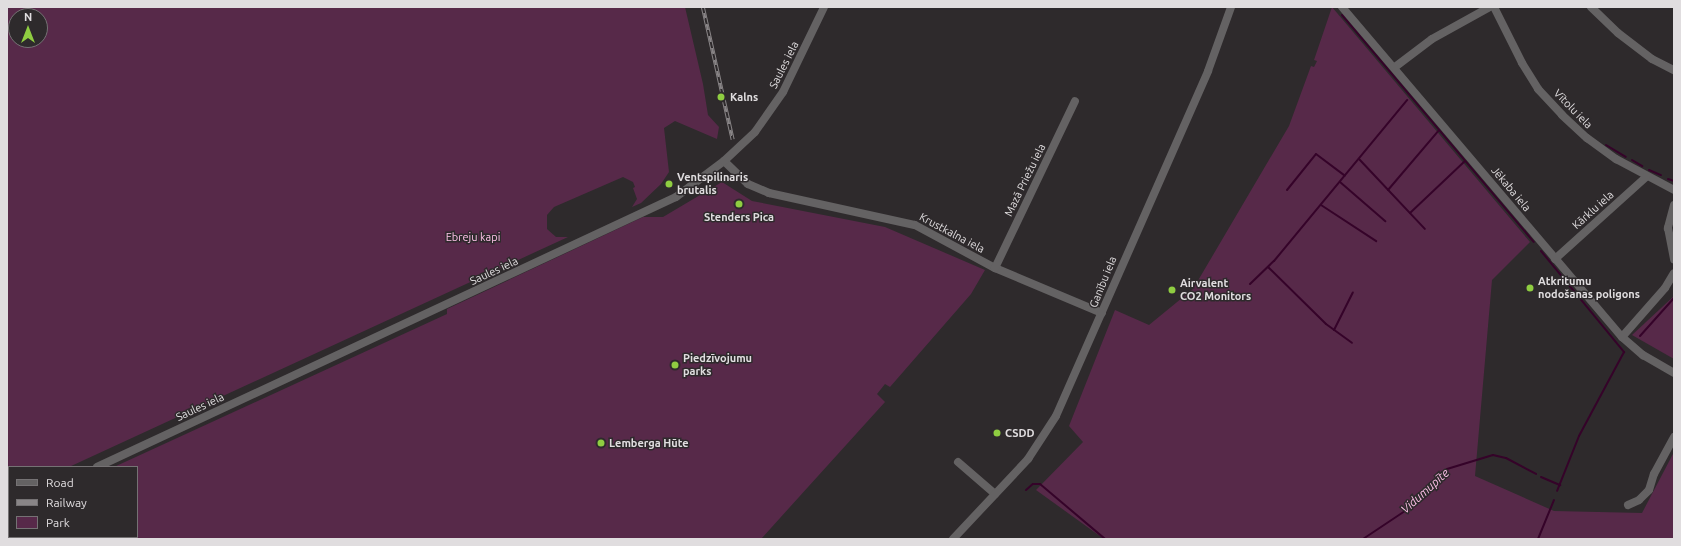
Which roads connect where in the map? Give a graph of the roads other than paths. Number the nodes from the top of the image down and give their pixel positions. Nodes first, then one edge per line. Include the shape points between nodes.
1 (824, 7) edge
2 (1231, 7) edge
3 (1342, 7) edge
4 (1490, 7) edge
5 (1494, 7) edge
6 (1590, 7) edge
7 (1395, 67) junction
8 (1674, 70) edge
9 (1075, 101) dead end
10 (724, 161) junction
11 (1646, 177) junction
12 (1674, 190) edge
13 (1674, 205) edge
14 (1555, 259) junction
15 (1674, 259) edge
16 (995, 268) junction
17 (1674, 273) edge
18 (1102, 313) junction
19 (1622, 337) junction
20 (1674, 373) edge
21 (1674, 437) edge
22 (958, 462) dead end
23 (99, 466) edge
24 (995, 494) junction
25 (1628, 505) dead end
26 (953, 539) edge

1 - 10 street, Saules iela via 777,102 754,132
2 - 18 street, Ganību iela via 1208,71
3 - 7 street, Jēkaba iela
4 - 7 street via 1432,39
5 - 11 street, Vītolu iela via 1522,63 1543,94 1587,138
6 - 8 street via 1629,42 1652,59
7 - 14 street, Jēkaba iela
9 - 16 street, Mazā Priežu iela
10 - 16 street, Krustkalna iela via 748,184 769,193 915,225
10 - 23 street, Saules iela via 670,200
11 - 12 street, Vītolu iela
11 - 14 street, Kārklu iela
13 - 15 street via 1668,228
14 - 19 street, Jēkaba iela
16 - 18 street, Krustkalna iela
17 - 19 street via 1665,288
18 - 24 street, Ganību iela via 1050,427 1028,459
19 - 20 street, Jēkaba iela via 1643,355
21 - 25 street via 1654,474 1649,490 1639,500
22 - 24 street
24 - 26 street, Ganību iela

